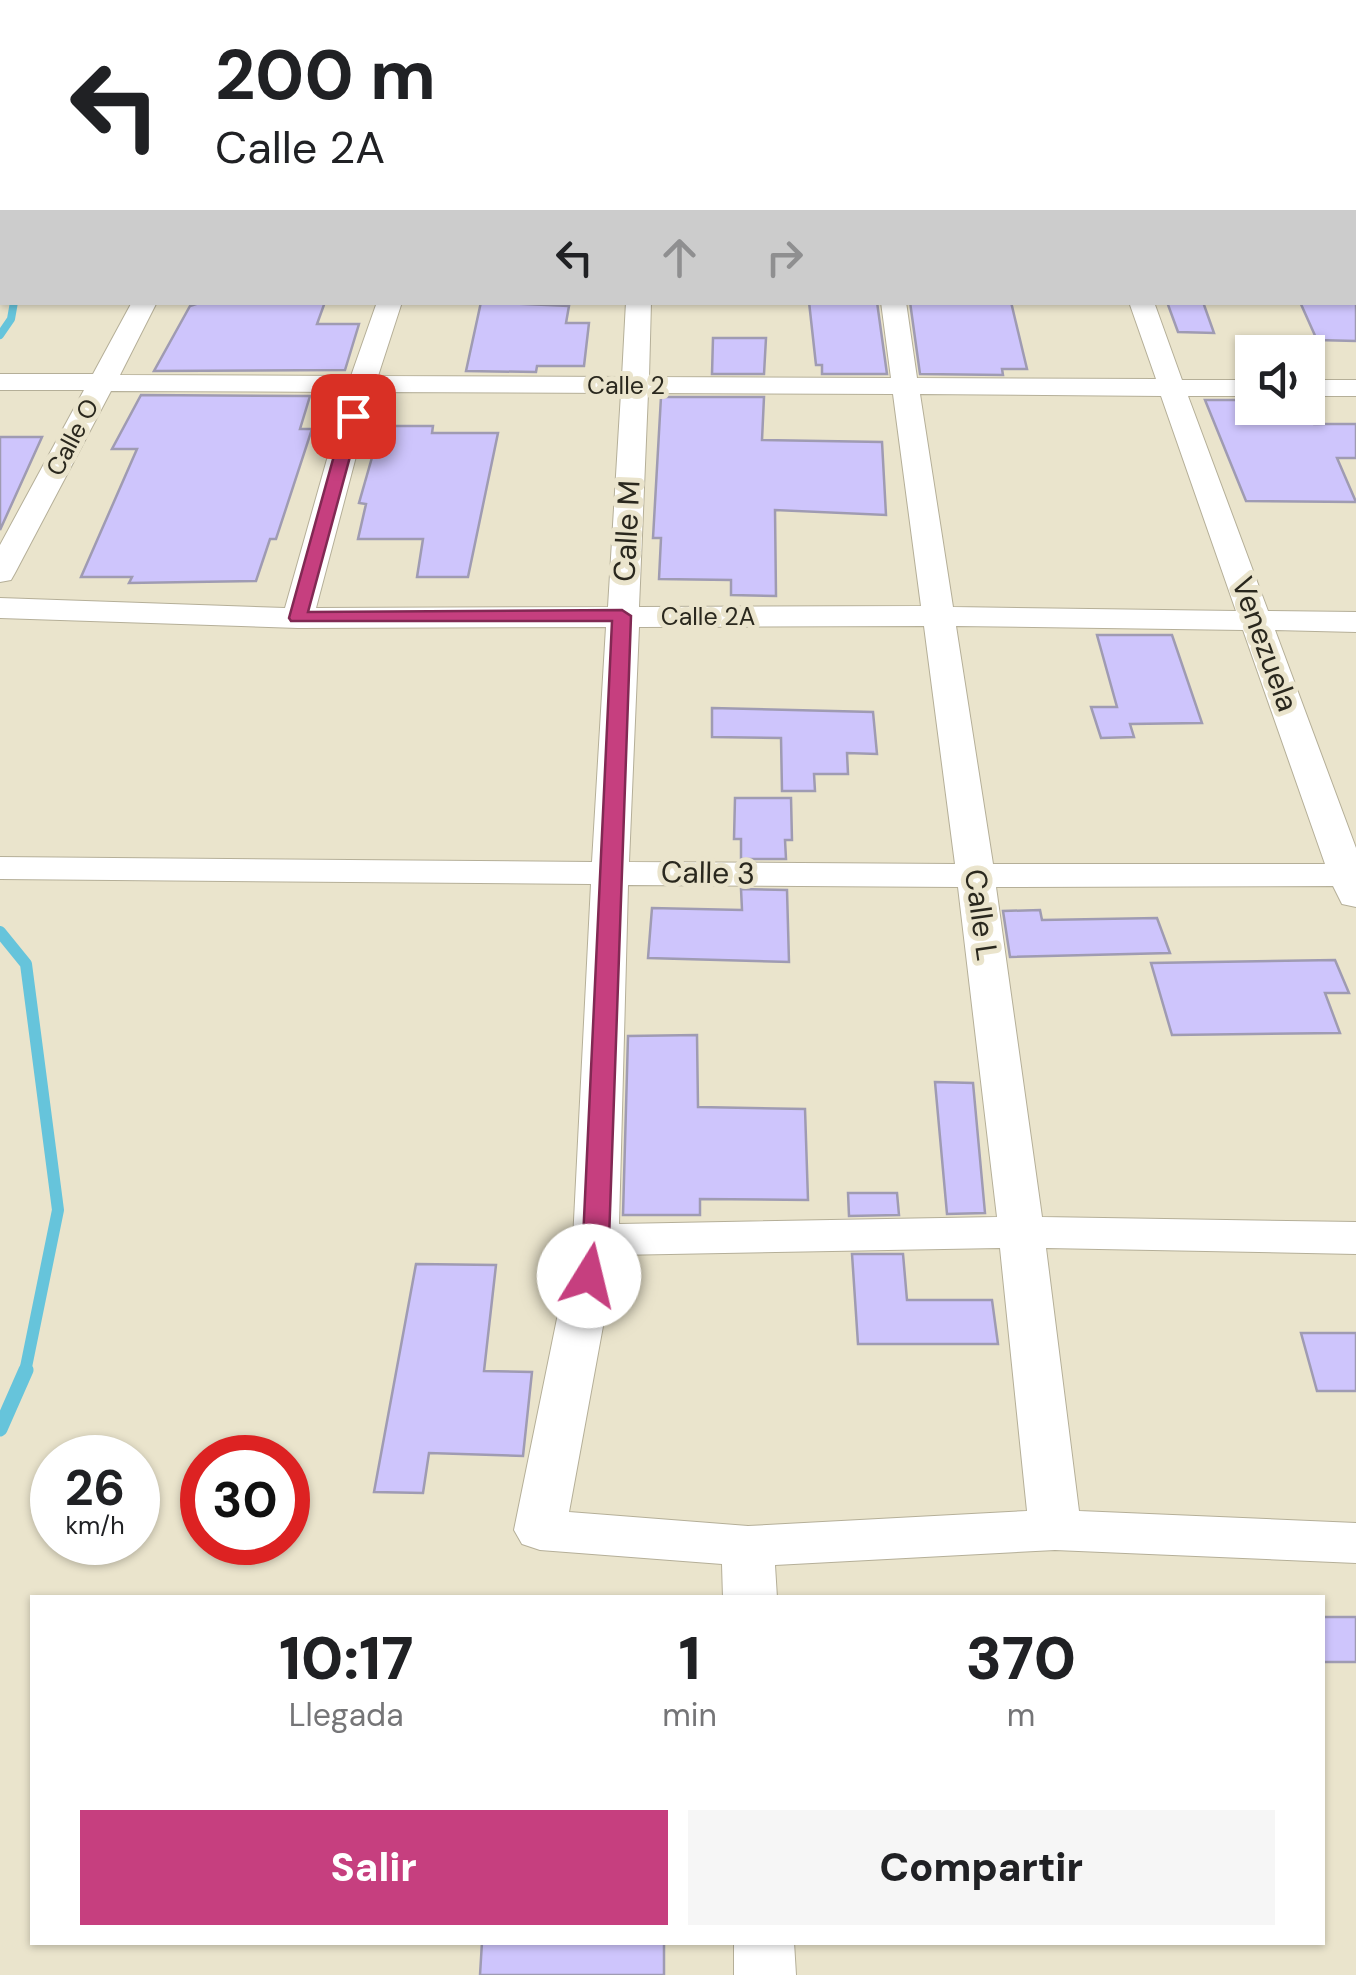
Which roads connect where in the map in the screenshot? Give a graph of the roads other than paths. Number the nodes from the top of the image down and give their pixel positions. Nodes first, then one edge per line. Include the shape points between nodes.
1 (143, 305) edge
2 (389, 305) edge
3 (639, 305) edge
4 (894, 305) edge
5 (1142, 305) edge
6 (0, 382) edge
7 (101, 382) junction
8 (362, 382) junction
9 (636, 385) junction
10 (904, 385) junction
11 (1171, 388) junction
12 (1235, 388) edge
13 (1325, 388) edge
14 (1356, 388) edge
15 (0, 573) edge
16 (0, 608) edge
17 (622, 616) junction
18 (937, 616) junction
19 (298, 618) junction
20 (1256, 620) junction
21 (1356, 622) edge
22 (0, 868) edge
23 (610, 871) junction
24 (976, 878) junction
25 (1354, 883) edge
26 (1022, 1232) junction
27 (1356, 1238) edge
28 (596, 1240) junction
29 (1056, 1530) junction
30 (1356, 1543) edge
31 (748, 1546) junction
32 (750, 1595) edge
33 (764, 1945) edge
34 (765, 1975) edge

1 - 7 street, Calle O
2 - 8 street
3 - 9 street, Calle M
4 - 10 street, Calle L
5 - 11 street, Venezuela
6 - 7 street, Calle 2
7 - 8 street, Calle 2
7 - 15 street, Calle O
8 - 9 street, Calle 2
8 - 19 street
9 - 10 street, Calle 2
9 - 17 street, Calle M
10 - 11 street, Calle 2
10 - 18 street, Calle L
11 - 12 street, Calle 2
11 - 20 street, Venezuela
13 - 14 street
16 - 19 street, Calle 2A
17 - 18 street, Calle 2A
17 - 19 street, Calle 2A
17 - 23 street, Calle M
18 - 20 street, Calle 2A
18 - 24 street, Calle L
20 - 21 street, Calle 2A
20 - 25 street, Venezuela
22 - 23 street, Calle 3
23 - 24 street, Calle 3
23 - 28 street, Calle M
24 - 25 street, Calle 3
24 - 26 street, Calle L
26 - 27 street
26 - 28 street
26 - 29 street, Calle L
28 - 31 street, Calle M via 540,1530
29 - 30 street
29 - 31 street
31 - 32 street
33 - 34 street

